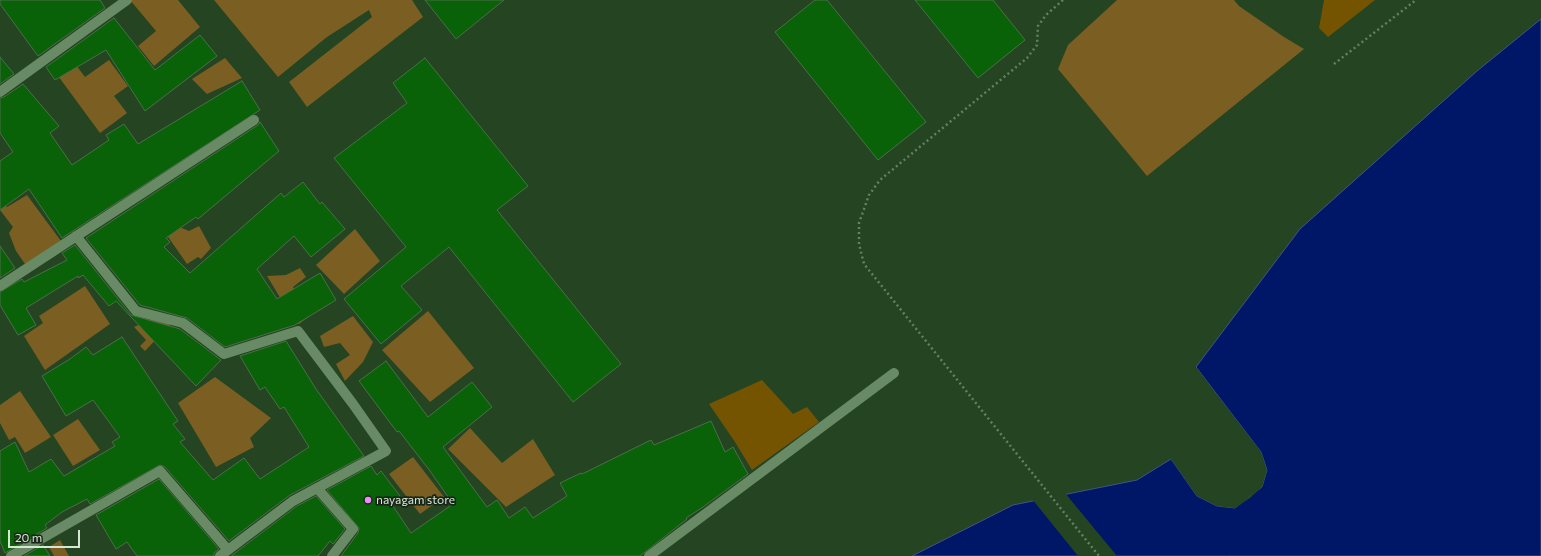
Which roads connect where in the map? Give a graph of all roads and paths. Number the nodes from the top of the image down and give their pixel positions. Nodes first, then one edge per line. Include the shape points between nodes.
1 (127, 0) edge
2 (1063, 0) edge
3 (1416, 0) edge
4 (1334, 64) dead end
5 (0, 92) edge
6 (254, 120) dead end
7 (76, 236) junction
8 (0, 286) edge
9 (894, 373) dead end
10 (317, 488) junction
11 (224, 553) edge
12 (11, 556) edge
13 (332, 556) edge
14 (649, 556) edge
15 (1099, 556) edge

1 - 5 street
2 - 15 path via 1038,26 1037,45 1027,58 880,180 868,195 858,223 859,244 864,264
3 - 4 path
6 - 7 street
7 - 8 street
7 - 10 street via 136,311 183,323 224,354 298,331 386,451
9 - 14 street
10 - 11 street via 293,501
10 - 13 street via 353,529
11 - 12 street via 160,471

